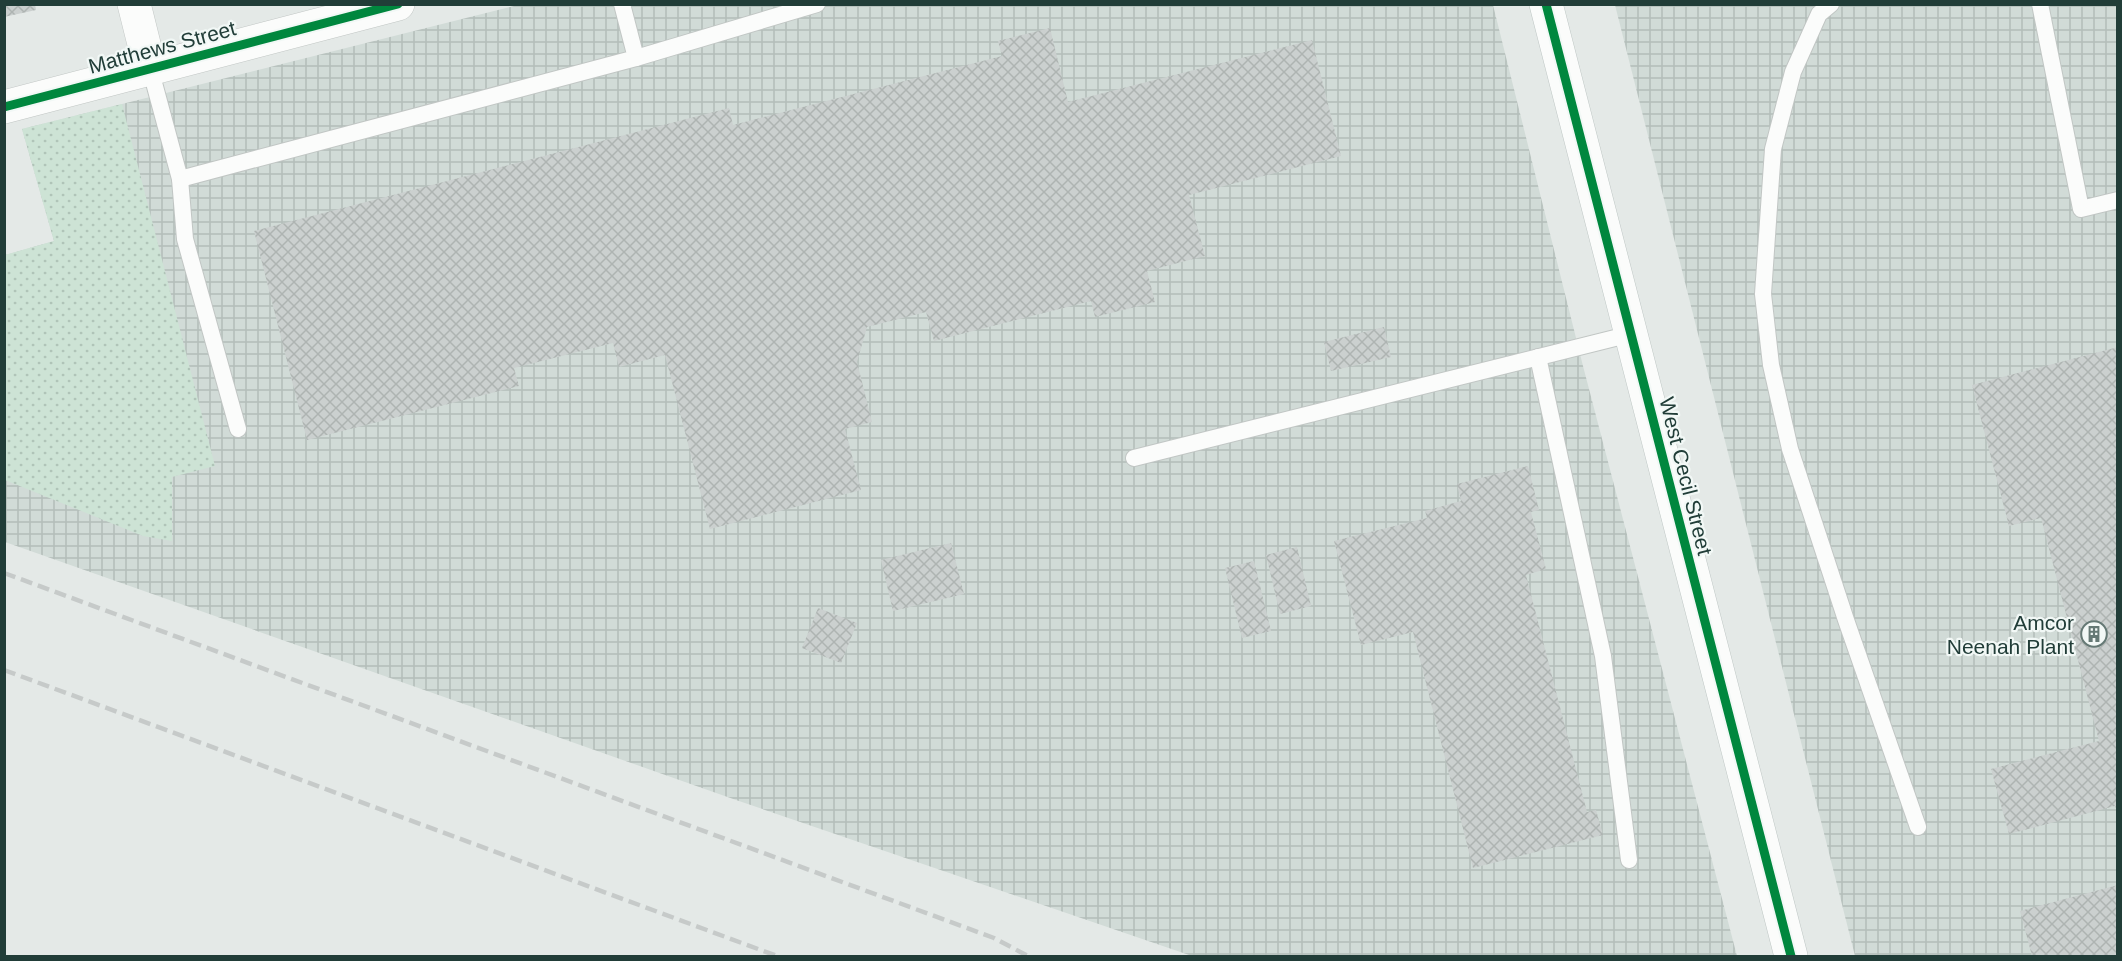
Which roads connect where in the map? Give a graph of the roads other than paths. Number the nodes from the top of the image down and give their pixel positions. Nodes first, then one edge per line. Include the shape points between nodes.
1 (134, 4) edge
2 (398, 4) edge
3 (622, 4) edge
4 (817, 4) edge
5 (1546, 4) edge
6 (1831, 4) edge
7 (2040, 4) edge
8 (636, 58) junction
9 (150, 68) junction
10 (4, 107) edge
11 (180, 179) junction
12 (2118, 200) edge
13 (1631, 334) junction
14 (1538, 357) junction
15 (238, 429) dead end
16 (1134, 458) dead end
17 (1918, 827) dead end
18 (1629, 860) dead end
19 (1791, 957) edge

1 - 9 main road
2 - 9 main road, Matthews Street
3 - 8 lane
4 - 8 lane
5 - 13 main road, West Cecil Street
6 - 17 lane via 1819,14 1793,72 1773,149 1763,294 1769,353 1790,449
7 - 12 lane via 2081,209
8 - 11 lane
9 - 10 main road, Matthews Street
9 - 11 lane
11 - 15 lane via 185,239
13 - 14 lane
13 - 19 main road, West Cecil Street
14 - 16 lane
14 - 18 lane via 1603,656

